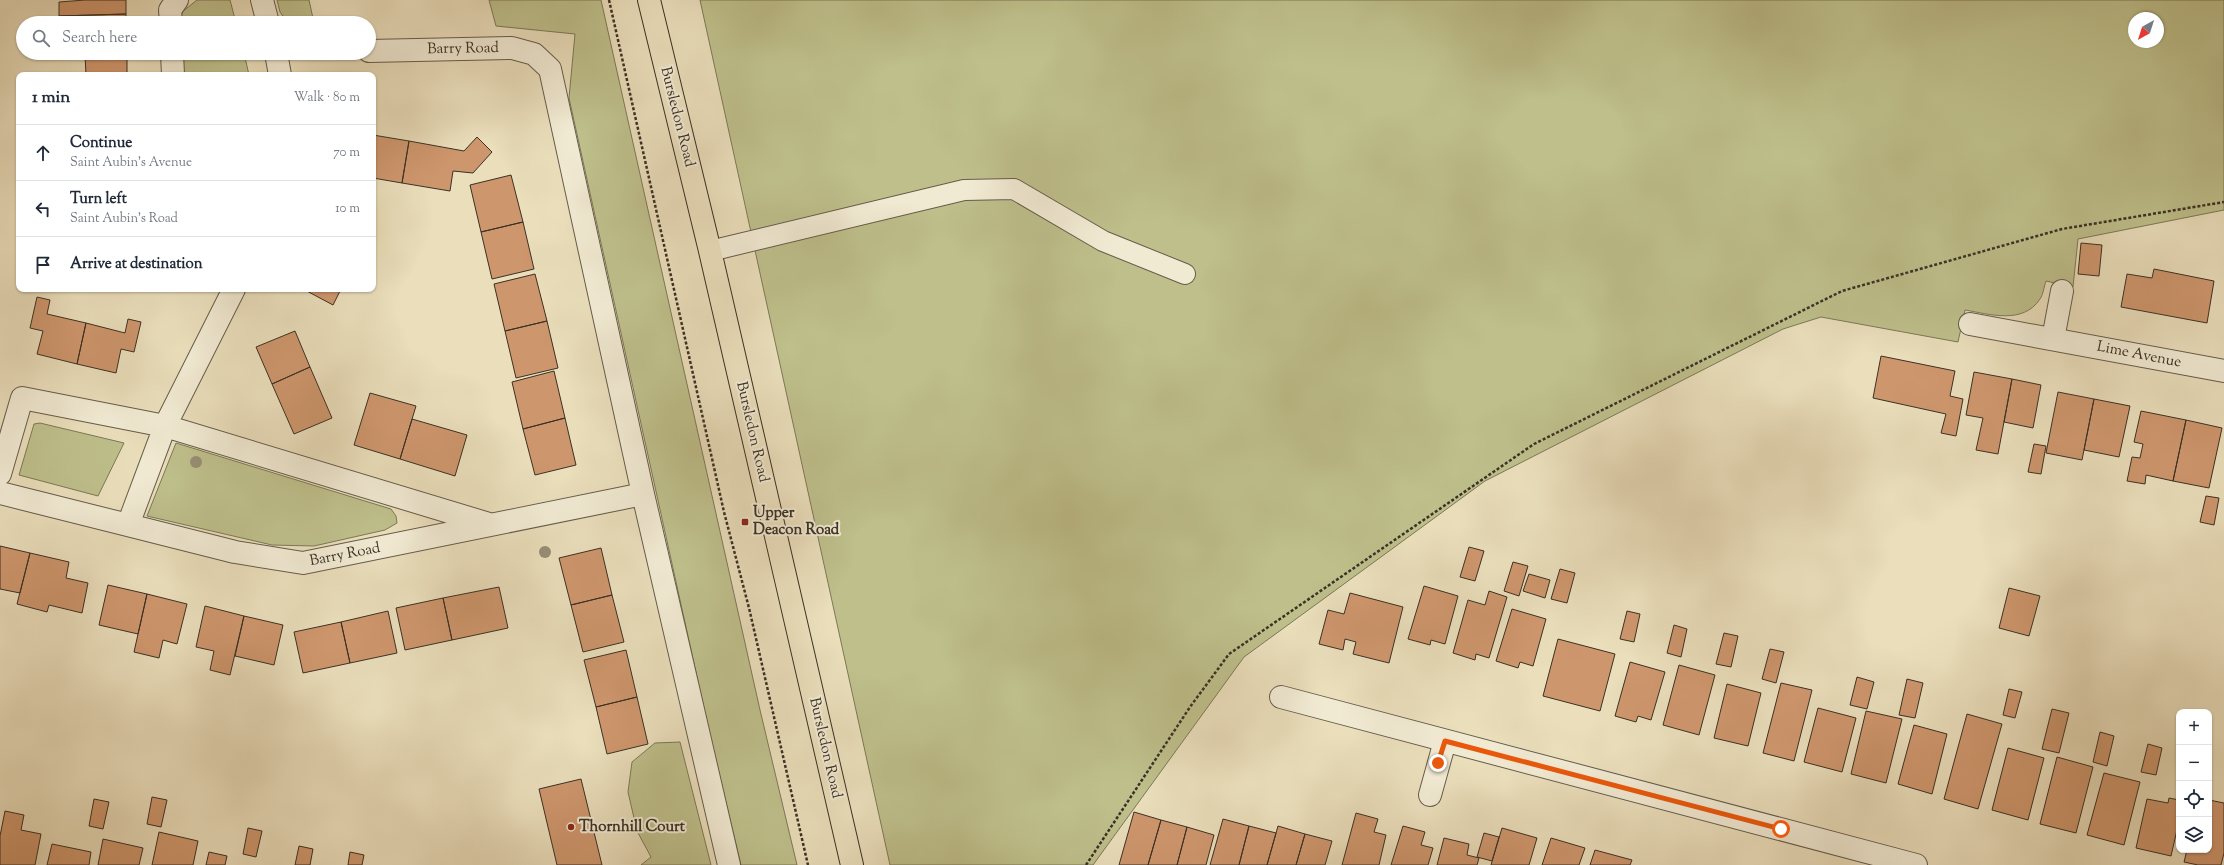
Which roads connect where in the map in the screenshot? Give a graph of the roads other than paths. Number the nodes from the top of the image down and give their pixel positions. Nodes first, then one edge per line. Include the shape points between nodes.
1 (176, 0) edge
2 (262, 0) edge
3 (649, 0) edge
4 (170, 16) edge
5 (266, 16) edge
6 (376, 51) edge
7 (172, 60) edge
8 (277, 60) edge
9 (173, 72) edge
10 (279, 72) edge
11 (710, 251) junction
12 (1185, 274) dead end
13 (2062, 291) dead end
14 (232, 292) edge
15 (1970, 324) dead end
16 (2054, 339) junction
17 (2224, 371) edge
18 (165, 426) junction
19 (0, 474) edge
20 (0, 493) edge
21 (643, 494) junction
22 (128, 525) junction
23 (492, 525) junction
24 (1281, 697) dead end
25 (1445, 741) junction
26 (1430, 795) dead end
27 (728, 865) edge
28 (852, 865) edge
29 (1916, 865) edge

1 - 4 street via 170,10
2 - 5 street
3 - 11 main road, Bursledon Road
6 - 21 street, Barry Road via 512,48 534,54 550,69
7 - 9 street
8 - 10 street
11 - 12 lane via 964,190 1014,189 1103,241
11 - 28 main road, Bursledon Road
13 - 16 street
14 - 18 street
15 - 16 street, Lime Avenue
16 - 17 street, Lime Avenue
18 - 19 street, Barry Road via 22,398
18 - 22 street
18 - 23 street, Barry Road
20 - 22 street, Barry Road
21 - 23 street, Barry Road
21 - 27 street
22 - 23 street, Barry Road via 235,552 303,563
24 - 25 street
25 - 26 street
25 - 29 street

